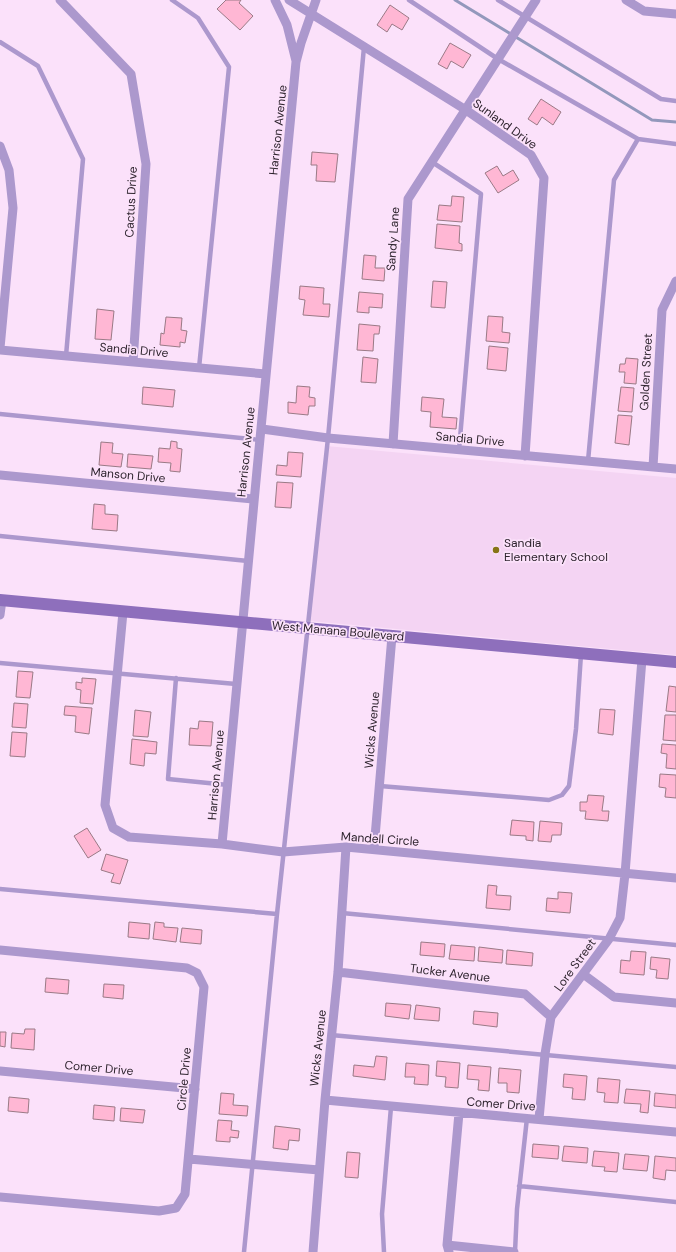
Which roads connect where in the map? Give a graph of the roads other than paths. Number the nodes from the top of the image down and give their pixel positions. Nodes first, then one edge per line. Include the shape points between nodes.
1 (60, 0) edge
2 (172, 0) edge
3 (275, 0) edge
4 (289, 0) edge
5 (316, 0) edge
6 (409, 0) edge
7 (498, 0) edge
8 (536, 0) edge
9 (626, 0) edge
10 (312, 13) junction
11 (676, 14) edge
12 (525, 17) junction
13 (0, 42) edge
14 (364, 47) junction
15 (498, 59) junction
16 (296, 62) junction
17 (676, 101) edge
18 (466, 110) junction
19 (638, 139) junction
20 (676, 144) edge
21 (0, 146) edge
22 (432, 162) junction
23 (676, 281) edge
24 (0, 349) edge
25 (66, 356) junction
26 (133, 362) junction
27 (200, 368) junction
28 (266, 374) junction
29 (0, 414) edge
30 (262, 429) junction
31 (328, 438) junction
32 (260, 440) junction
33 (393, 444) junction
34 (458, 450) junction
35 (525, 456) junction
36 (588, 461) junction
37 (652, 467) junction
38 (676, 469) edge
39 (0, 476) edge
40 (253, 499) junction
41 (0, 536) edge
42 (248, 561) junction
43 (1, 600) edge
44 (123, 612) junction
45 (0, 615) edge
46 (242, 622) junction
47 (308, 628) junction
48 (392, 636) junction
49 (581, 654) junction
50 (642, 659) junction
51 (676, 662) edge
52 (0, 663) edge
53 (118, 674) junction
54 (176, 678) junction
55 (236, 684) junction
56 (228, 785) junction
57 (380, 786) junction
58 (222, 844) junction
59 (346, 847) junction
60 (374, 849) junction
61 (283, 852) junction
62 (626, 874) junction
63 (676, 878) edge
64 (0, 889) edge
65 (342, 913) junction
66 (277, 914) junction
67 (609, 939) junction
68 (676, 945) edge
69 (0, 950) edge
70 (338, 972) junction
71 (583, 974) junction
72 (676, 1004) edge
73 (552, 1017) junction
74 (331, 1035) junction
75 (545, 1054) junction
76 (676, 1067) edge
77 (0, 1071) edge
78 (195, 1090) junction
79 (325, 1100) junction
80 (391, 1107) junction
81 (459, 1113) junction
82 (527, 1118) junction
83 (539, 1119) junction
84 (676, 1132) edge
85 (189, 1160) junction
86 (252, 1165) junction
87 (319, 1170) junction
88 (519, 1186) junction
89 (0, 1197) edge
90 (676, 1202) edge
91 (448, 1248) edge
92 (244, 1252) edge
93 (313, 1252) edge
94 (384, 1252) edge
95 (514, 1252) edge

1 - 26 street, Cactus Drive via 131,74 146,164
2 - 27 lane via 198,18 229,67
3 - 16 street, Harrison Avenue via 285,19
4 - 10 street, Sunland Drive
5 - 10 street, Harrison Avenue
6 - 15 lane
7 - 12 lane
8 - 12 street, Sandy Lane
9 - 11 street via 644,11
10 - 14 street, Sunland Drive
10 - 16 street, Harrison Avenue
12 - 15 street, Sandy Lane
12 - 17 lane via 661,99
13 - 25 lane via 38,66 83,159
14 - 18 street, Sunland Drive
14 - 31 lane
15 - 18 street, Sandy Lane
15 - 19 lane
16 - 28 street, Harrison Avenue
18 - 22 street, Sandy Lane
18 - 35 street, Sunland Drive via 531,155 544,178
19 - 20 lane
19 - 36 lane via 614,180
21 - 24 street via 9,170 13,208
22 - 33 street, Sandy Lane via 408,199
22 - 34 lane via 481,194
23 - 37 street, Golden Street via 662,310
24 - 25 street, Sandia Drive
25 - 26 street, Sandia Drive
26 - 27 street, Sandia Drive
27 - 28 street, Sandia Drive
28 - 30 street, Harrison Avenue
29 - 32 lane
30 - 31 street, Sandia Drive
30 - 32 street, Harrison Avenue
31 - 33 street, Sandia Drive
31 - 47 lane
32 - 40 street, Harrison Avenue
33 - 34 street, Sandia Drive
34 - 35 street, Sandia Drive
35 - 36 street, Sandia Drive
36 - 37 street, Sandia Drive
37 - 38 street, Sandia Drive
39 - 40 street, Manson Drive
40 - 42 street, Harrison Avenue
41 - 42 lane
42 - 46 street, Harrison Avenue
43 - 44 street, West Manana Boulevard
43 - 45 street
44 - 46 street, West Manana Boulevard
44 - 53 street, Mandell Circle
46 - 47 street, West Manana Boulevard
46 - 55 street, Harrison Avenue
47 - 48 street, West Manana Boulevard
47 - 61 lane
48 - 49 street, West Manana Boulevard
48 - 57 street, Wicks Avenue
49 - 50 street, West Manana Boulevard
49 - 57 lane via 569,786 562,795 549,800
50 - 51 street, West Manana Boulevard
50 - 62 street
52 - 53 lane
53 - 54 lane
53 - 58 street, Mandell Circle via 105,804 113,828 129,837
54 - 55 lane
54 - 56 lane via 168,780
55 - 56 street, Harrison Avenue
56 - 58 street, Harrison Avenue
57 - 60 street, Wicks Avenue
58 - 61 street, Mandell Circle
59 - 60 street, Mandell Circle
59 - 61 street, Mandell Circle
59 - 65 street, Wicks Avenue
60 - 62 street, Mandell Circle
61 - 66 lane
62 - 63 street
62 - 67 street, Lore Street via 620,918
64 - 66 lane
65 - 67 lane
65 - 70 street, Wicks Avenue
66 - 86 lane
67 - 68 lane
67 - 71 street, Lore Street
69 - 78 street, Circle Drive via 187,968 197,972 204,987
70 - 73 street, Tucker Avenue via 526,994
70 - 74 street, Wicks Avenue
71 - 72 street via 614,997
71 - 73 street, Lore Street
73 - 75 street, Lore Street
74 - 75 lane
74 - 79 street, Wicks Avenue
75 - 76 lane
75 - 83 street, Lore Street
77 - 78 street, Comer Drive
78 - 85 street, Circle Drive
79 - 80 street, Comer Drive
79 - 87 street, Wicks Avenue
80 - 81 street, Comer Drive
80 - 94 lane via 382,1214
81 - 82 street, Comer Drive
81 - 91 street
82 - 83 street, Comer Drive
82 - 88 lane
83 - 84 street, Comer Drive
85 - 86 street
85 - 89 street, Circle Drive via 185,1194 176,1208 159,1211
86 - 87 street
86 - 92 lane
87 - 93 street, Wicks Avenue
88 - 90 lane
88 - 95 lane
91 - 95 street

